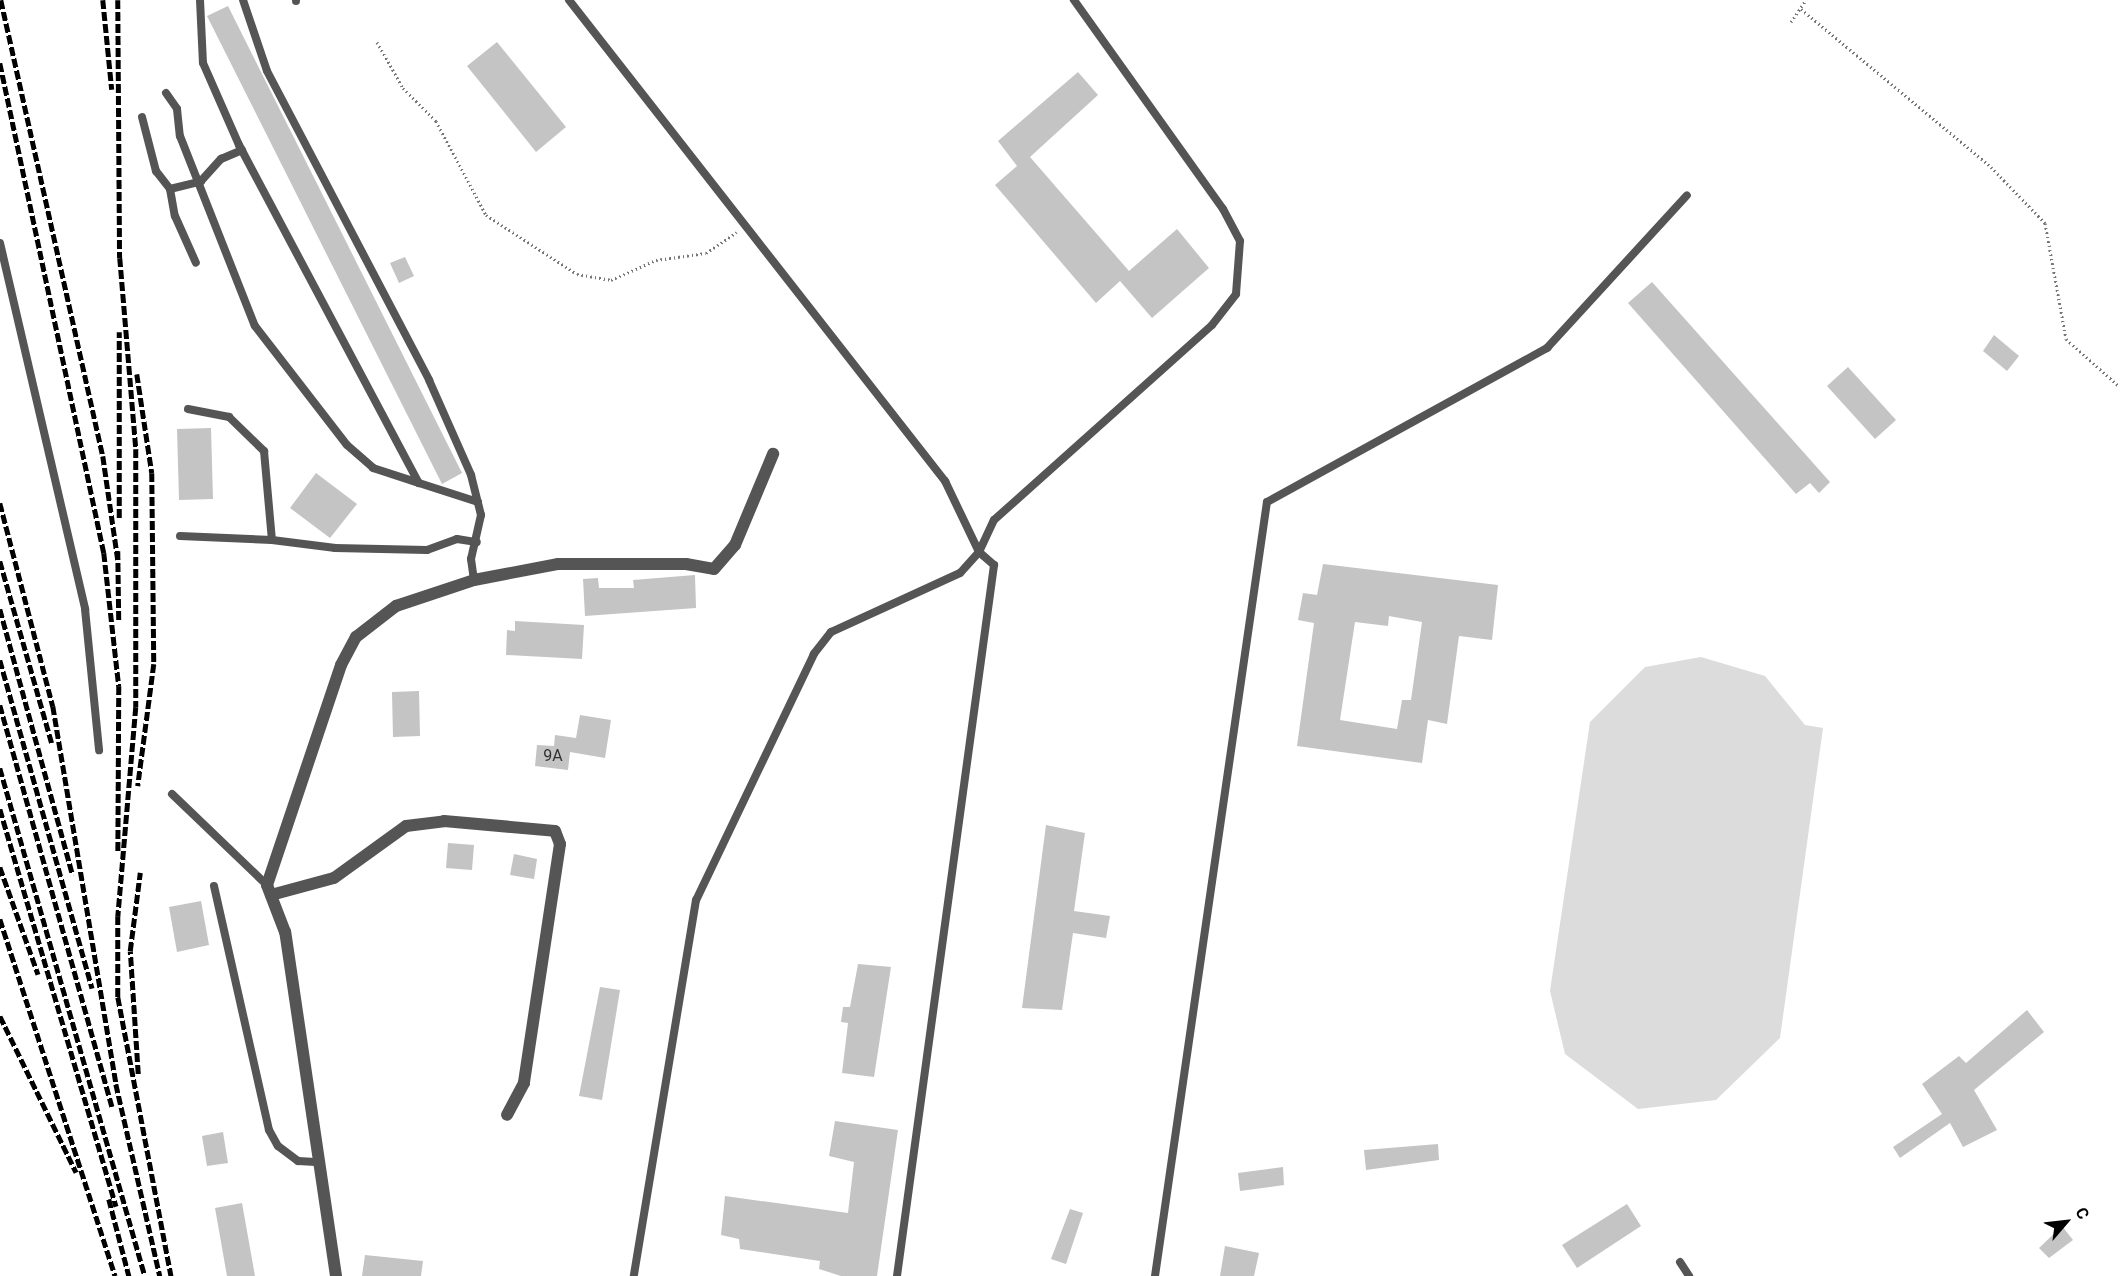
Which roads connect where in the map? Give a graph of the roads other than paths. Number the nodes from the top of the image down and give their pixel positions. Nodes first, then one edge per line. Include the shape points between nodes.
1 (200, 0) edge
2 (243, 0) edge
3 (569, 0) edge
4 (1074, 0) edge
5 (166, 93) dead end
6 (142, 117) dead end
7 (242, 150) junction
8 (201, 181) junction
9 (170, 189) junction
10 (1687, 195) dead end
11 (0, 243) edge
12 (196, 263) dead end
13 (188, 409) dead end
14 (773, 454) dead end
15 (419, 483) junction
16 (478, 502) junction
17 (180, 536) dead end
18 (272, 540) junction
19 (477, 542) junction
20 (979, 552) junction
21 (474, 580) junction
22 (99, 750) dead end
23 (172, 794) dead end
24 (214, 886) dead end
25 (269, 890) junction
26 (507, 1115) dead end
27 (320, 1162) junction
28 (1680, 1262) dead end
29 (336, 1276) edge
30 (634, 1276) edge
31 (897, 1276) edge
32 (1155, 1276) edge
33 (1689, 1276) edge

1 - 7 lane via 203,63
2 - 16 lane via 267,71 429,380
3 - 20 lane via 945,481
4 - 20 lane via 1224,209 1240,241 1236,294 1212,325 994,520
5 - 8 lane
6 - 9 lane via 156,171
7 - 8 lane via 222,159
7 - 15 lane
8 - 9 lane
8 - 15 lane via 255,326 347,445 373,468
9 - 12 lane via 175,216
10 - 32 lane via 1547,348 1267,502
11 - 22 lane via 85,609
13 - 18 lane via 229,417 264,451
14 - 21 street via 735,545 714,569 686,564 558,564
15 - 16 lane
16 - 19 lane
17 - 18 lane
18 - 19 lane via 335,548 427,550 457,539
19 - 21 lane via 471,559
20 - 30 lane via 960,573 831,632 814,654 696,900
20 - 31 lane via 994,565
21 - 25 street via 396,606 356,637 341,665
23 - 25 lane
24 - 27 lane via 269,1130 278,1146 298,1161
25 - 26 street via 334,878 406,826 444,821 555,831 560,844 524,1083
25 - 27 street via 285,932
27 - 29 street
28 - 33 lane

